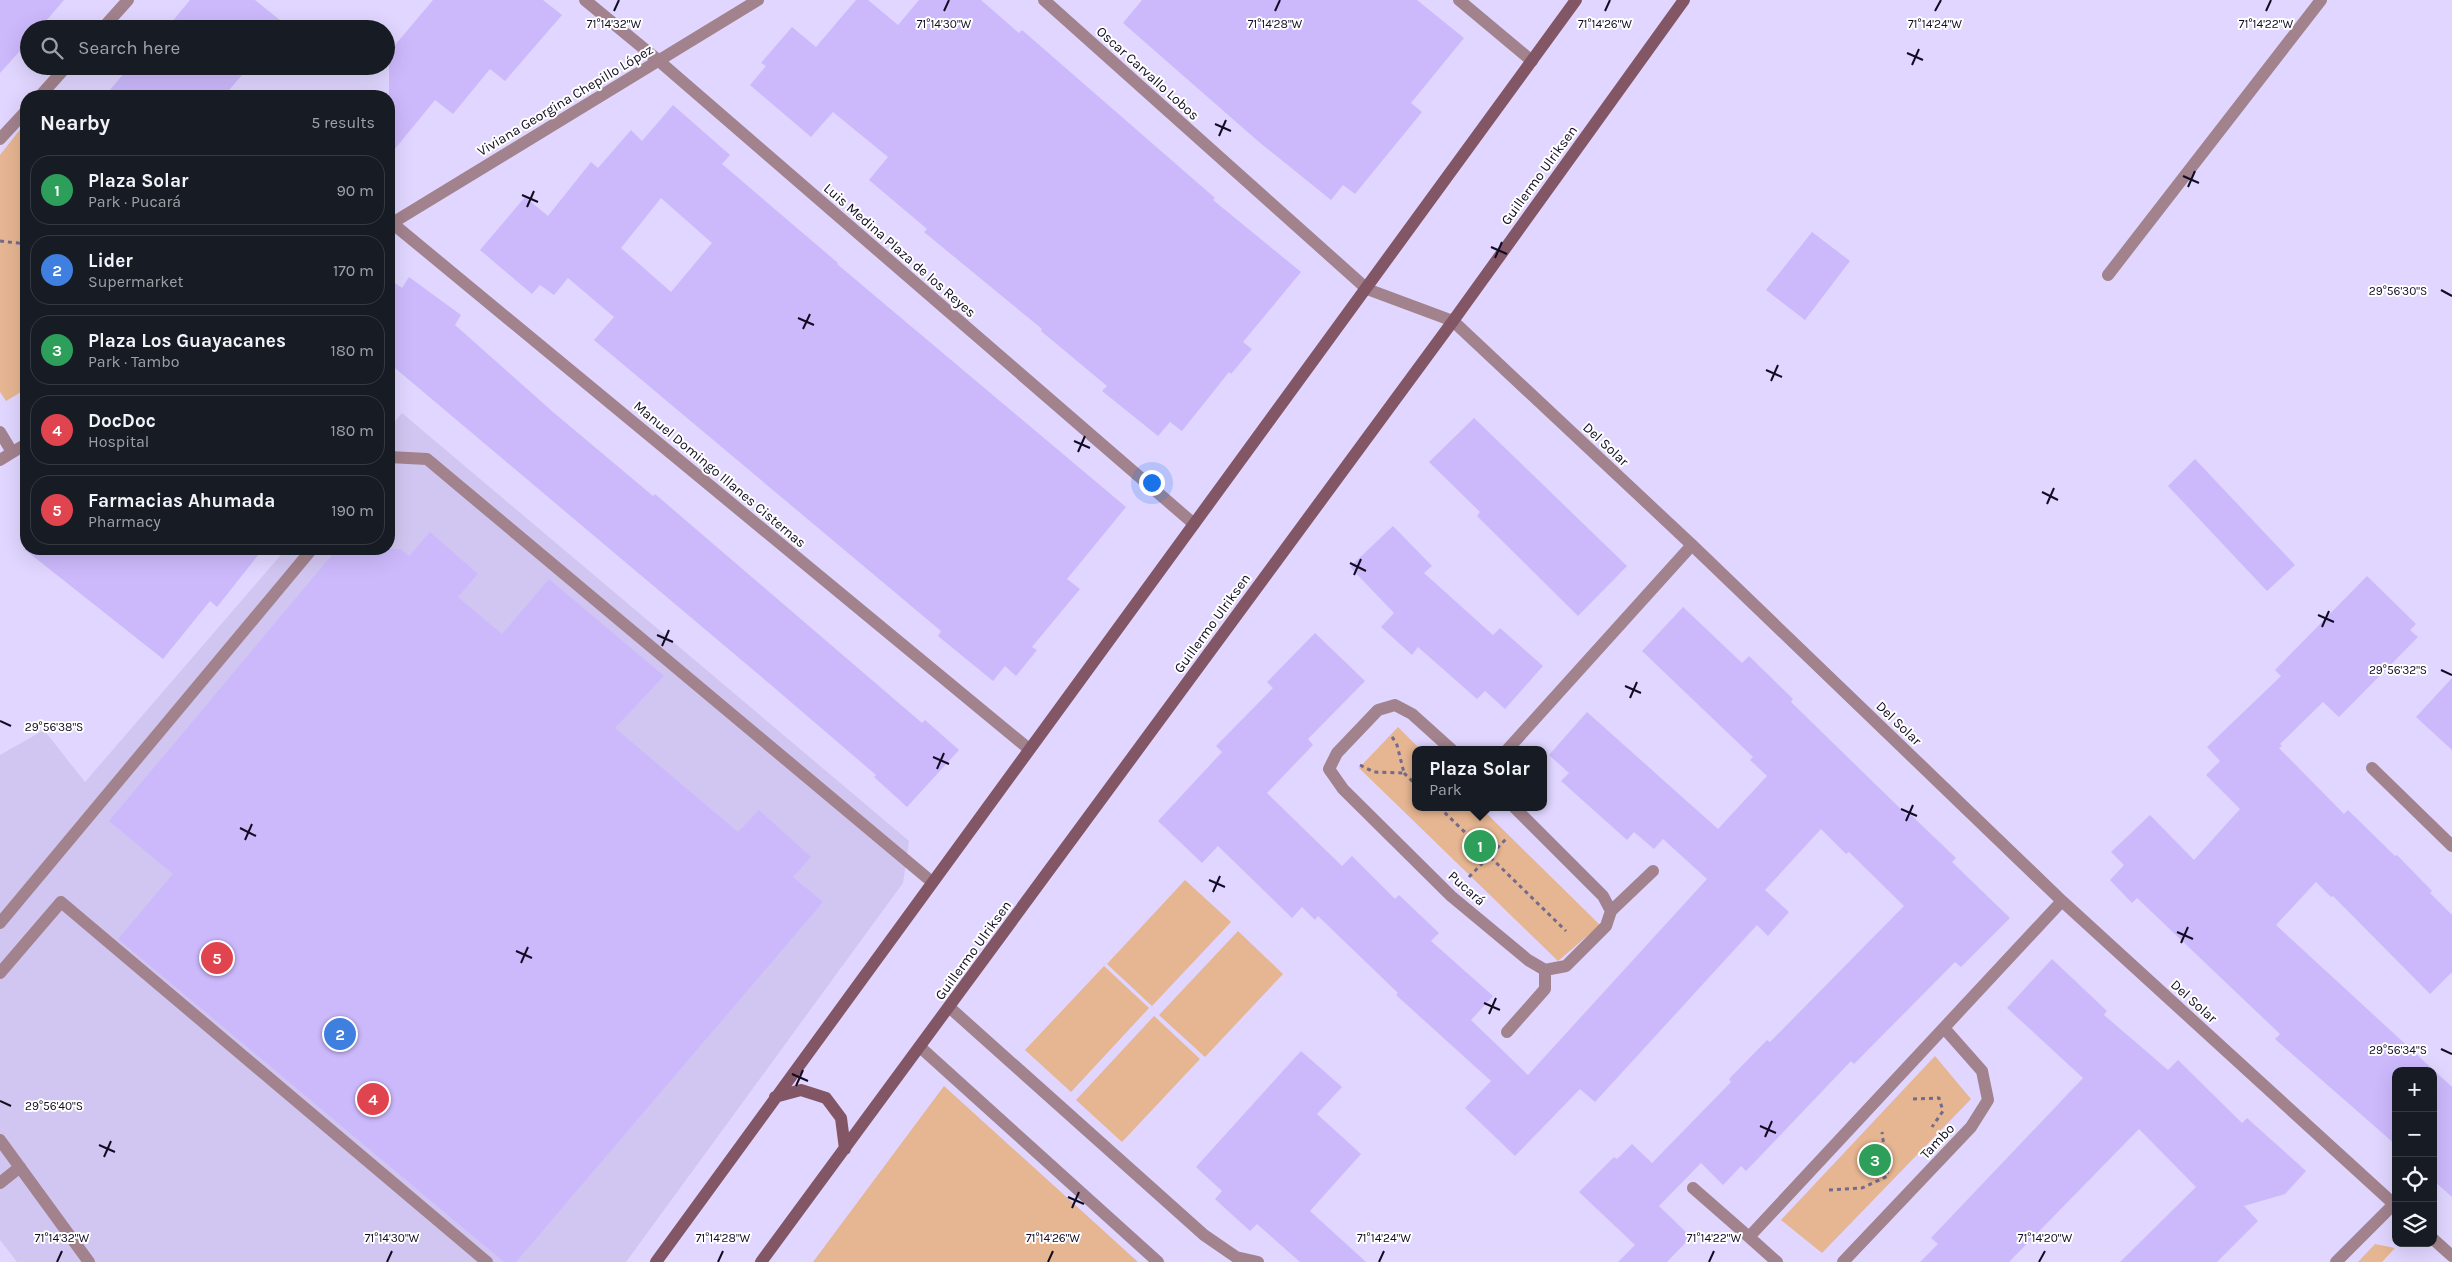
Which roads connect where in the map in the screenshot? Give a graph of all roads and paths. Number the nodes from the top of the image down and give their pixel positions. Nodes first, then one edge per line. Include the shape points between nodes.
1 (128, 0) edge
2 (585, 0) edge
3 (758, 0) edge
4 (1044, 0) edge
5 (1459, 0) edge
6 (1576, 0) edge
7 (1684, 0) edge
8 (2321, 0) edge
9 (110, 20) edge
10 (659, 61) junction
11 (1532, 61) junction
12 (59, 75) edge
13 (45, 90) edge
14 (20, 117) edge
15 (0, 139) edge
16 (395, 222) edge
17 (395, 227) edge
18 (0, 241) edge
19 (20, 243) edge
20 (2108, 275) dead end
21 (1367, 289) junction
22 (1453, 321) junction
23 (0, 432) edge
24 (20, 447) edge
25 (12, 452) junction
26 (395, 457) edge
27 (0, 460) edge
28 (1194, 524) junction
29 (1692, 545) junction
30 (307, 555) edge
31 (1378, 710) junction
32 (1448, 746) edge
33 (1511, 746) edge
34 (1029, 749) junction
35 (1337, 753) junction
36 (2372, 768) dead end
37 (1404, 773) junction
38 (1412, 781) edge
39 (1443, 811) edge
40 (1518, 811) edge
41 (1526, 819) junction
42 (2452, 846) edge
43 (1653, 871) dead end
44 (932, 882) junction
45 (1451, 896) junction
46 (2062, 900) junction
47 (1611, 911) junction
48 (0, 923) edge
49 (1584, 948) junction
50 (1545, 970) junction
51 (0, 974) edge
52 (949, 1007) junction
53 (1944, 1028) junction
54 (1507, 1032) dead end
55 (920, 1047) junction
56 (775, 1097) junction
57 (1904, 1099) dead end
58 (1881, 1124) dead end
59 (1929, 1132) dead end
60 (0, 1140) edge
61 (845, 1149) junction
62 (20, 1167) junction
63 (1894, 1170) dead end
64 (1888, 1176) junction
65 (0, 1184) edge
66 (1693, 1188) dead end
67 (1826, 1191) dead end
68 (2392, 1202) edge
69 (2392, 1208) edge
70 (1749, 1237) junction
71 (2437, 1243) edge
72 (2452, 1256) edge
73 (89, 1262) edge
74 (487, 1262) edge
75 (656, 1262) edge
76 (761, 1262) edge
77 (1158, 1262) edge
78 (1258, 1262) edge
79 (1777, 1262) edge
80 (1844, 1262) edge
81 (2336, 1262) edge

1 - 9 street
2 - 10 street, Luis Medina Plaza de los Reyes
3 - 10 street, Viviana Georgina Chepillo López
4 - 21 street, Oscar Carvallo Lobos
5 - 11 street
6 - 11 main road
7 - 22 main road, Guillermo Ulriksen
8 - 20 street
10 - 16 street, Viviana Georgina Chepillo López
10 - 28 street, Luis Medina Plaza de los Reyes
11 - 21 main road
12 - 13 street
14 - 15 street
17 - 34 street, Manuel Domingo Illanes Cisternas
18 - 19 path
21 - 22 street, Del Solar
21 - 28 main road
22 - 29 street, Del Solar
22 - 52 main road, Guillermo Ulriksen
23 - 25 street
24 - 25 street
25 - 27 street
26 - 44 street via 427,459
28 - 34 main road
29 - 33 street
29 - 46 street, Del Solar
30 - 48 street
31 - 32 street via 1395,705 1412,714
31 - 35 street
31 - 37 path via 1397,745
34 - 44 main road
35 - 37 path via 1374,772
35 - 45 street, Pucará via 1329,769 1343,789
36 - 42 street
37 - 38 path
39 - 49 path
40 - 41 street
41 - 45 path
41 - 47 street via 1603,896
43 - 47 street
44 - 56 main road
45 - 50 street, Pucará via 1528,960
46 - 53 street
46 - 68 street, Del Solar
47 - 49 street via 1606,926
49 - 50 street via 1566,966
50 - 54 street via 1546,989
51 - 74 street via 61,902
52 - 55 main road, Guillermo Ulriksen
52 - 78 street via 1204,1235 1236,1257
53 - 70 street
53 - 80 street, Tambo via 1982,1071 1988,1100 1970,1127
55 - 61 main road, Guillermo Ulriksen
55 - 77 street
56 - 61 main road via 801,1090 826,1098 842,1118
56 - 75 main road
57 - 59 path via 1939,1098 1943,1111
58 - 64 path
60 - 62 street
61 - 76 main road, Guillermo Ulriksen
62 - 65 street
62 - 73 street
63 - 64 path
64 - 67 path via 1862,1188
66 - 70 street
69 - 81 street
70 - 79 street
71 - 72 street

